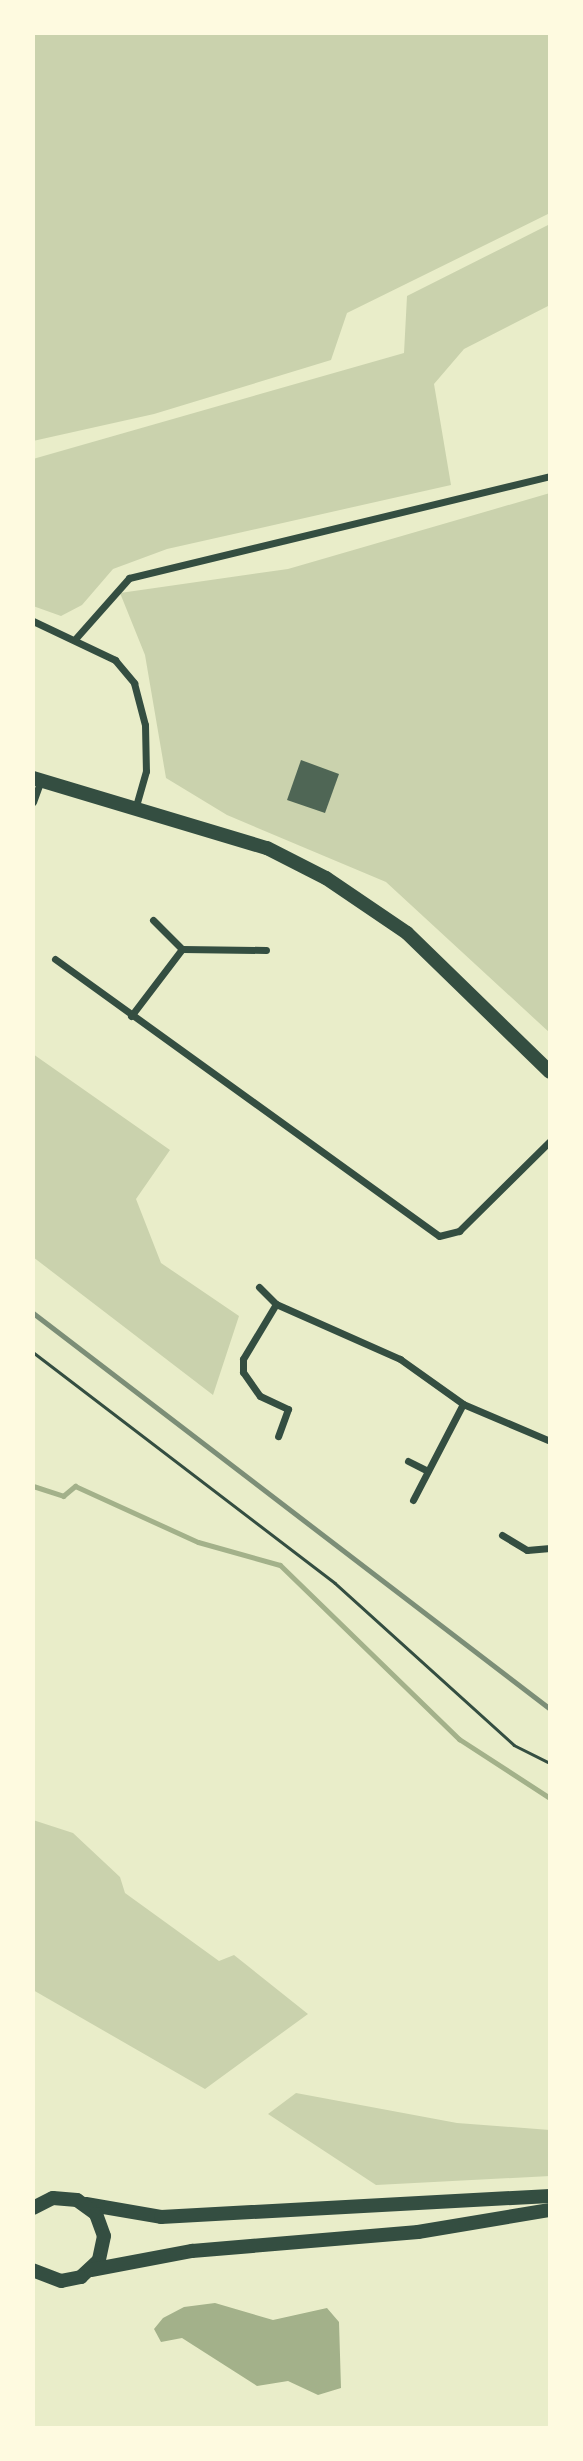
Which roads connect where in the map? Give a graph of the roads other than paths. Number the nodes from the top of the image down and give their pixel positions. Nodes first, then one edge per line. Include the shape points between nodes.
1 (550, 476) edge
2 (33, 621) edge
3 (76, 638) junction
4 (37, 779) edge
5 (33, 802) edge
6 (135, 809) junction
7 (153, 920) dead end
8 (182, 948) junction
9 (266, 950) dead end
10 (55, 959) dead end
11 (131, 1016) junction
12 (550, 1072) edge
13 (550, 1141) edge
14 (259, 1287) dead end
15 (276, 1304) junction
16 (463, 1404) junction
17 (278, 1436) dead end
18 (550, 1441) edge
19 (408, 1461) dead end
20 (428, 1471) junction
21 (413, 1500) dead end
22 (502, 1535) dead end
23 (550, 1548) edge
24 (550, 2196) edge
25 (86, 2204) junction
26 (34, 2208) edge
27 (550, 2210) edge
28 (33, 2270) edge
29 (91, 2270) junction
30 (33, 2276) edge
31 (52, 2280) junction

1 - 3 street via 129,578
2 - 3 street
3 - 6 street via 115,660 134,683 145,725 146,771
4 - 5 street
4 - 6 main road
6 - 12 main road via 267,848 326,878 407,933
7 - 8 street
8 - 9 street
8 - 11 street
10 - 11 street
11 - 13 street via 439,1236 459,1231
14 - 15 street
15 - 16 street via 400,1359
15 - 17 street via 243,1372 260,1396 288,1409
16 - 18 street
16 - 20 street
19 - 20 street
20 - 21 street
22 - 23 street via 527,1550
24 - 25 main road via 161,2217
25 - 26 main road via 61,2197
25 - 29 main road via 104,2236
27 - 29 main road via 418,2232 192,2251
28 - 31 main road
29 - 31 main road via 71,2280
30 - 31 main road

